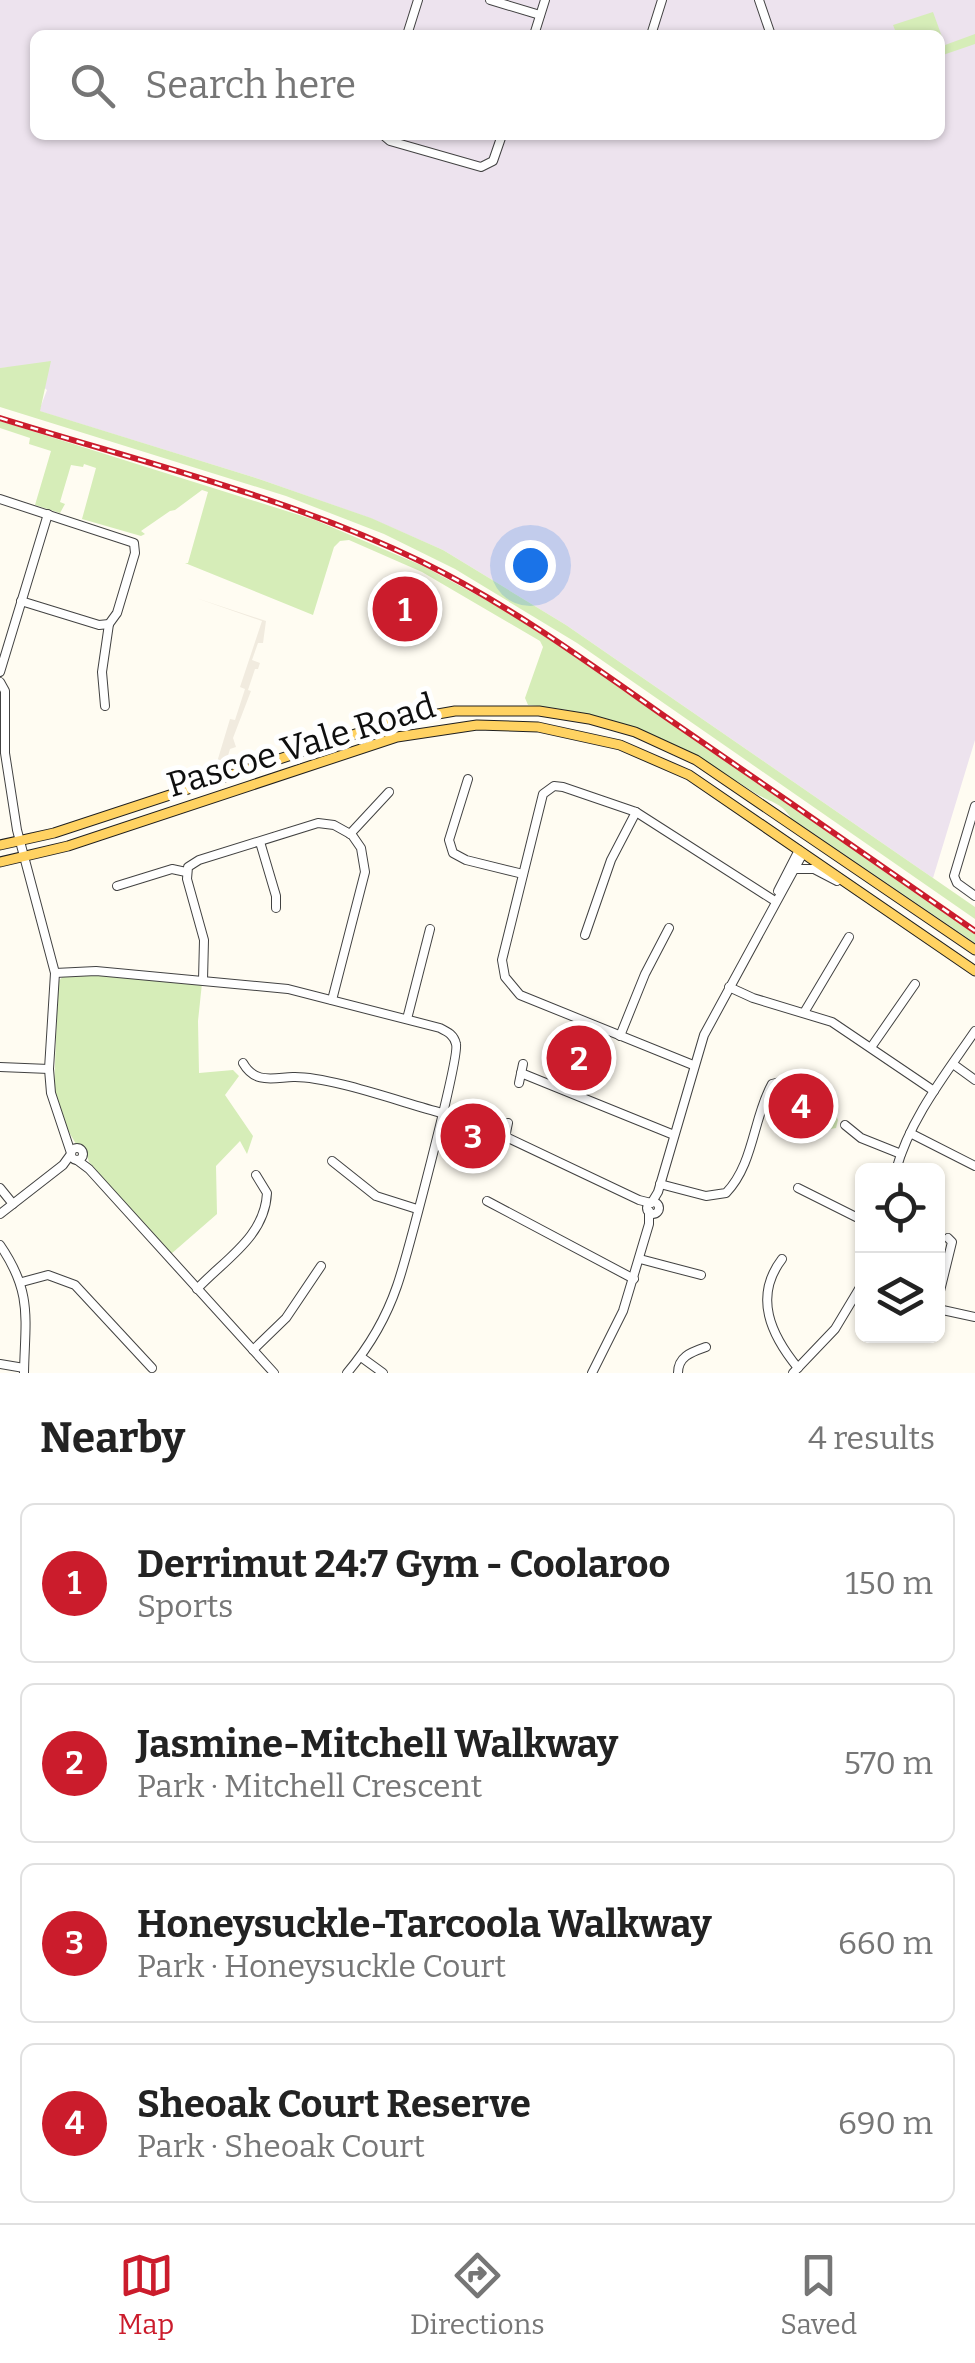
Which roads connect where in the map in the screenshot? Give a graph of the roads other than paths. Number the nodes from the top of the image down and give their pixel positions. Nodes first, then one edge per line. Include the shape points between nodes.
1 (418, 0) edge
2 (490, 0) edge
3 (545, 0) edge
4 (662, 0) edge
5 (759, 0) edge
6 (540, 15) junction
7 (409, 30) edge
8 (536, 30) edge
9 (653, 30) edge
10 (769, 30) edge
11 (390, 140) edge
12 (500, 140) edge
13 (0, 499) edge
14 (48, 514) junction
15 (21, 601) junction
16 (108, 624) junction
17 (0, 672) edge
18 (0, 682) edge
19 (105, 706) dead end
20 (351, 736) junction
21 (356, 750) junction
22 (468, 778) dead end
23 (390, 792) dead end
24 (975, 806) edge
25 (636, 812) junction
26 (350, 834) junction
27 (810, 836) junction
28 (20, 842) junction
29 (260, 842) junction
30 (0, 846) edge
31 (801, 851) junction
32 (24, 858) junction
33 (0, 862) edge
34 (795, 869) junction
35 (186, 872) junction
36 (523, 874) junction
37 (846, 882) junction
38 (115, 886) dead end
39 (975, 896) edge
40 (775, 900) junction
41 (275, 909) dead end
42 (670, 926) dead end
43 (430, 927) dead end
44 (848, 936) dead end
45 (584, 937) dead end
46 (975, 950) edge
47 (975, 972) edge
48 (55, 973) junction
49 (203, 980) junction
50 (915, 984) dead end
51 (729, 987) junction
52 (332, 1000) junction
53 (805, 1011) junction
54 (407, 1019) junction
55 (975, 1031) edge
56 (620, 1036) junction
57 (872, 1046) junction
58 (243, 1062) dead end
59 (952, 1064) junction
60 (693, 1065) junction
61 (0, 1067) edge
62 (49, 1069) junction
63 (521, 1073) dead end
64 (975, 1080) edge
65 (780, 1082) dead end
66 (934, 1090) junction
67 (442, 1113) junction
68 (508, 1123) dead end
69 (845, 1125) dead end
70 (910, 1133) junction
71 (674, 1134) junction
72 (506, 1137) junction
73 (503, 1147) dead end
74 (901, 1154) junction
75 (76, 1155) junction
76 (331, 1160) dead end
77 (898, 1163) edge
78 (975, 1166) edge
79 (256, 1175) dead end
80 (0, 1188) edge
81 (659, 1188) junction
82 (798, 1188) dead end
83 (487, 1200) dead end
84 (13, 1204) junction
85 (652, 1207) junction
86 (417, 1209) junction
87 (0, 1214) edge
88 (855, 1216) edge
89 (948, 1238) dead end
90 (0, 1245) edge
91 (640, 1259) junction
92 (782, 1259) dead end
93 (320, 1265) dead end
94 (945, 1270) edge
95 (702, 1276) dead end
96 (634, 1279) junction
97 (22, 1282) junction
98 (197, 1288) junction
99 (855, 1296) edge
100 (945, 1311) edge
101 (975, 1317) edge
102 (706, 1347) dead end
103 (252, 1350) junction
104 (361, 1357) junction
105 (0, 1364) edge
106 (152, 1368) dead end
107 (24, 1370) edge
108 (795, 1371) edge
109 (274, 1373) edge
110 (347, 1373) edge
111 (384, 1373) edge
112 (592, 1373) edge
113 (678, 1373) edge

1 - 7 street
2 - 6 street
3 - 6 street
4 - 9 street
5 - 10 street
6 - 8 street
11 - 12 street via 474,166 494,161
13 - 14 street
14 - 15 street
14 - 16 street via 134,543 117,614
15 - 16 street
15 - 17 street
16 - 19 street
18 - 28 street
20 - 21 main road
20 - 27 main road, Pascoe Vale Road via 413,718 485,709 589,719 676,749
20 - 28 main road, Pascoe Vale Road
21 - 31 main road, Pascoe Vale Road via 456,726 580,734 668,764
21 - 32 main road, Pascoe Vale Road
22 - 36 street via 450,840 453,853
23 - 26 street
24 - 39 street via 954,874
25 - 36 street via 548,788
25 - 40 street
25 - 45 street
26 - 29 street via 318,823
26 - 52 street via 361,848 365,872
27 - 31 main road
27 - 46 main road, Pascoe Vale Road
28 - 30 main road, Pascoe Vale Road
28 - 32 street
29 - 35 street via 200,860
29 - 41 street
31 - 34 street
31 - 37 main road, Pascoe Vale Road
31 - 40 street
32 - 33 main road, Pascoe Vale Road
32 - 48 street
34 - 37 street
34 - 40 street
35 - 38 street via 172,869
35 - 49 street via 204,940
36 - 56 street via 502,960 509,984 520,995
37 - 47 main road, Pascoe Vale Road
40 - 51 street
42 - 56 street
43 - 54 street
44 - 53 street
48 - 49 street
48 - 62 street
49 - 52 street
50 - 57 street
51 - 53 street
51 - 60 street
52 - 54 street
53 - 57 street
54 - 67 street via 448,1032 457,1045
55 - 59 street
56 - 60 street
57 - 66 street
58 - 67 street via 255,1077 304,1077
59 - 64 street
59 - 66 street
60 - 71 street
61 - 62 street
62 - 75 street via 62,1132
63 - 71 street
65 - 81 street via 766,1096 756,1134 726,1193
66 - 70 street
67 - 86 street
68 - 72 street
69 - 74 street
70 - 74 street
70 - 78 street
71 - 81 street
72 - 73 street
72 - 85 street
74 - 77 street
75 - 84 street
75 - 98 street
76 - 86 street via 376,1196
79 - 98 street via 267,1193 256,1230
80 - 84 street
81 - 85 street
82 - 88 street
83 - 96 street
84 - 87 street
85 - 91 street
86 - 104 street via 398,1285
89 - 94 street
90 - 97 street
91 - 95 street
91 - 96 street
92 - 108 street via 768,1285 767,1310
93 - 103 street via 286,1318
96 - 112 street
97 - 106 street via 48,1275 75,1285
97 - 107 street
98 - 103 street
99 - 108 street via 835,1329
100 - 101 street
102 - 113 street via 685,1356
103 - 109 street
104 - 110 street
104 - 111 street
105 - 107 street

